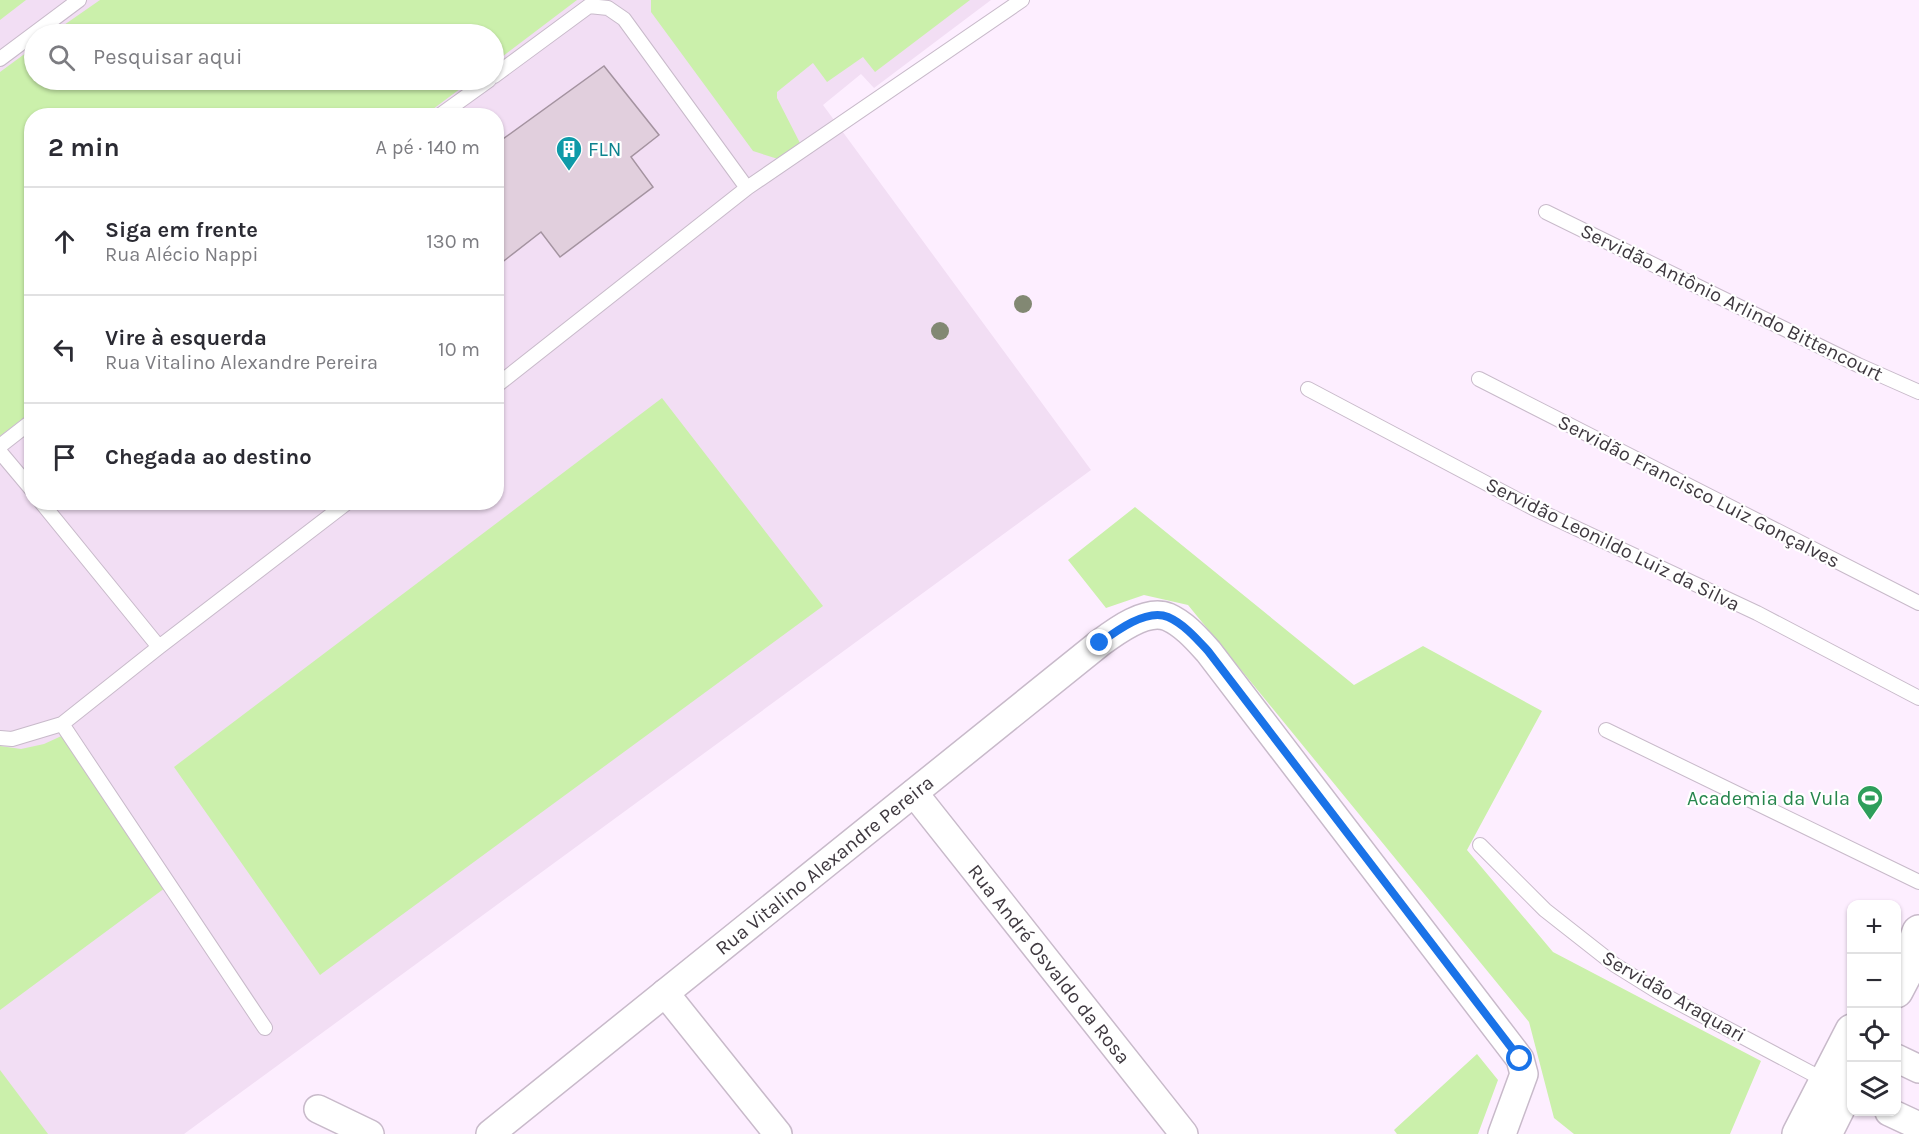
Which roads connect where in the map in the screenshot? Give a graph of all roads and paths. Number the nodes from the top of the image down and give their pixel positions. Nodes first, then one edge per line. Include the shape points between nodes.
1 (79, 0) edge
2 (1022, 0) edge
3 (47, 24) edge
4 (24, 41) edge
5 (0, 59) edge
6 (504, 69) edge
7 (475, 90) edge
8 (450, 108) edge
9 (747, 188) junction
10 (1546, 212) dead end
11 (1479, 379) dead end
12 (504, 380) edge
13 (1308, 389) dead end
14 (1919, 392) edge
15 (24, 427) edge
16 (0, 446) edge
17 (0, 452) edge
18 (24, 480) edge
19 (48, 510) edge
20 (338, 510) edge
21 (1919, 603) edge
22 (159, 647) junction
23 (1919, 698) edge
24 (62, 724) junction
25 (1606, 730) dead end
26 (0, 738) edge
27 (914, 793) junction
28 (1480, 845) dead end
29 (1919, 882) edge
30 (1919, 912) edge
31 (1919, 932) edge
32 (1901, 940) edge
33 (1901, 982) edge
34 (665, 993) junction
35 (265, 1028) dead end
36 (1901, 1060) edge
37 (1847, 1062) edge
38 (1919, 1069) edge
39 (1844, 1086) edge
40 (318, 1109) dead end
41 (1898, 1116) edge
42 (1919, 1126) edge
43 (369, 1134) edge
44 (490, 1134) edge
45 (778, 1134) edge
46 (1184, 1134) edge
47 (1502, 1134) edge
48 (1799, 1134) edge
49 (1825, 1134) edge

1 - 3 lane
2 - 9 lane
4 - 5 lane
6 - 9 lane via 589,6 608,8 624,20
7 - 8 lane
9 - 12 lane
10 - 14 lane, Servidão Antônio Arlindo Bittencourt
11 - 21 lane, Servidão Francisco Luiz Gonçalves
13 - 23 lane, Servidão Leonildo Luiz da Silva via 1535,508 1757,613
15 - 16 lane
17 - 18 lane
19 - 22 lane
20 - 22 lane
22 - 24 lane
24 - 26 lane via 12,739
24 - 35 lane
25 - 29 lane
27 - 34 street, Rua Vitalino Alexandre Pereira
27 - 46 street, Rua André Osvaldo da Rosa
27 - 47 street, Rua Vitalino Alexandre Pereira via 1125,625 1149,616 1167,616 1191,632 1208,651 1520,1059 1524,1074
28 - 39 lane, Servidão Araquari via 1545,910 1615,965 1660,993
30 - 32 street
31 - 33 street
34 - 44 street, Rua Vitalino Alexandre Pereira
34 - 45 street
36 - 38 street
37 - 39 street
39 - 48 street
39 - 49 street
40 - 43 street
41 - 42 street

